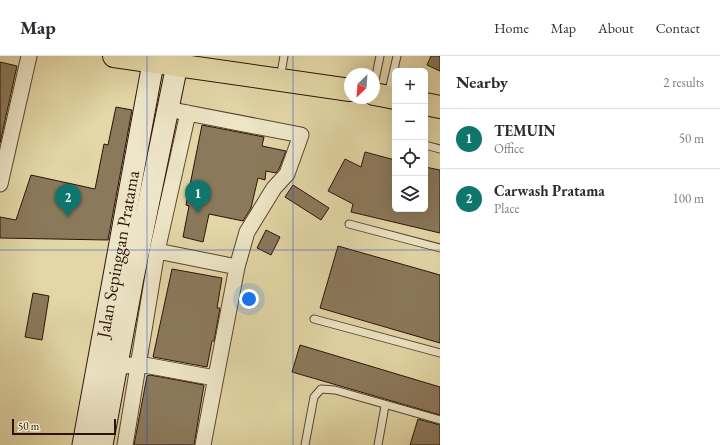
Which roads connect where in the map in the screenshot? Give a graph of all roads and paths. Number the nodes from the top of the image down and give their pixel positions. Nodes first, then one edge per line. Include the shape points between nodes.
1 (29, 56) edge
2 (114, 56) edge
3 (284, 56) edge
4 (380, 56) edge
5 (397, 56) edge
6 (153, 63) junction
7 (177, 65) junction
8 (280, 79) junction
9 (344, 89) edge
10 (383, 93) edge
11 (428, 105) edge
12 (440, 107) edge
13 (167, 109) junction
14 (188, 113) junction
15 (428, 146) edge
16 (440, 149) edge
17 (0, 184) edge
18 (128, 197) junction
19 (149, 201) junction
20 (349, 224) dead end
21 (440, 248) edge
22 (157, 251) junction
23 (236, 267) junction
24 (314, 319) dead end
25 (440, 354) edge
26 (139, 364) junction
27 (107, 366) junction
28 (215, 378) junction
29 (385, 406) junction
30 (440, 420) edge
31 (84, 445) edge
32 (102, 445) edge
33 (125, 445) edge
34 (203, 445) edge
35 (305, 445) edge
36 (378, 445) edge

1 - 17 street
2 - 6 highway
3 - 8 lane
4 - 10 lane
5 - 10 lane
6 - 7 highway
6 - 18 street, Jalan Sepinggan Pratama
7 - 8 highway via 205,66
7 - 13 street, Jalan Sepinggan Pratama
8 - 9 highway
11 - 12 highway
13 - 14 street
13 - 19 street, Jalan Sepinggan Pratama
14 - 22 street
14 - 23 street via 301,135 287,174 274,188 247,232
15 - 16 lane
18 - 19 street
18 - 27 street, Jalan Sepinggan Pratama
19 - 27 street, Jalan Sepinggan Pratama
20 - 21 lane
22 - 23 street
22 - 26 street
23 - 28 street
24 - 25 lane
26 - 27 street
26 - 28 street
26 - 33 street
27 - 31 street, Jalan Sepinggan Pratama
27 - 32 street, Jalan Sepinggan Pratama
28 - 34 street
29 - 30 lane
29 - 35 lane via 335,390 321,389 314,397
29 - 36 lane

